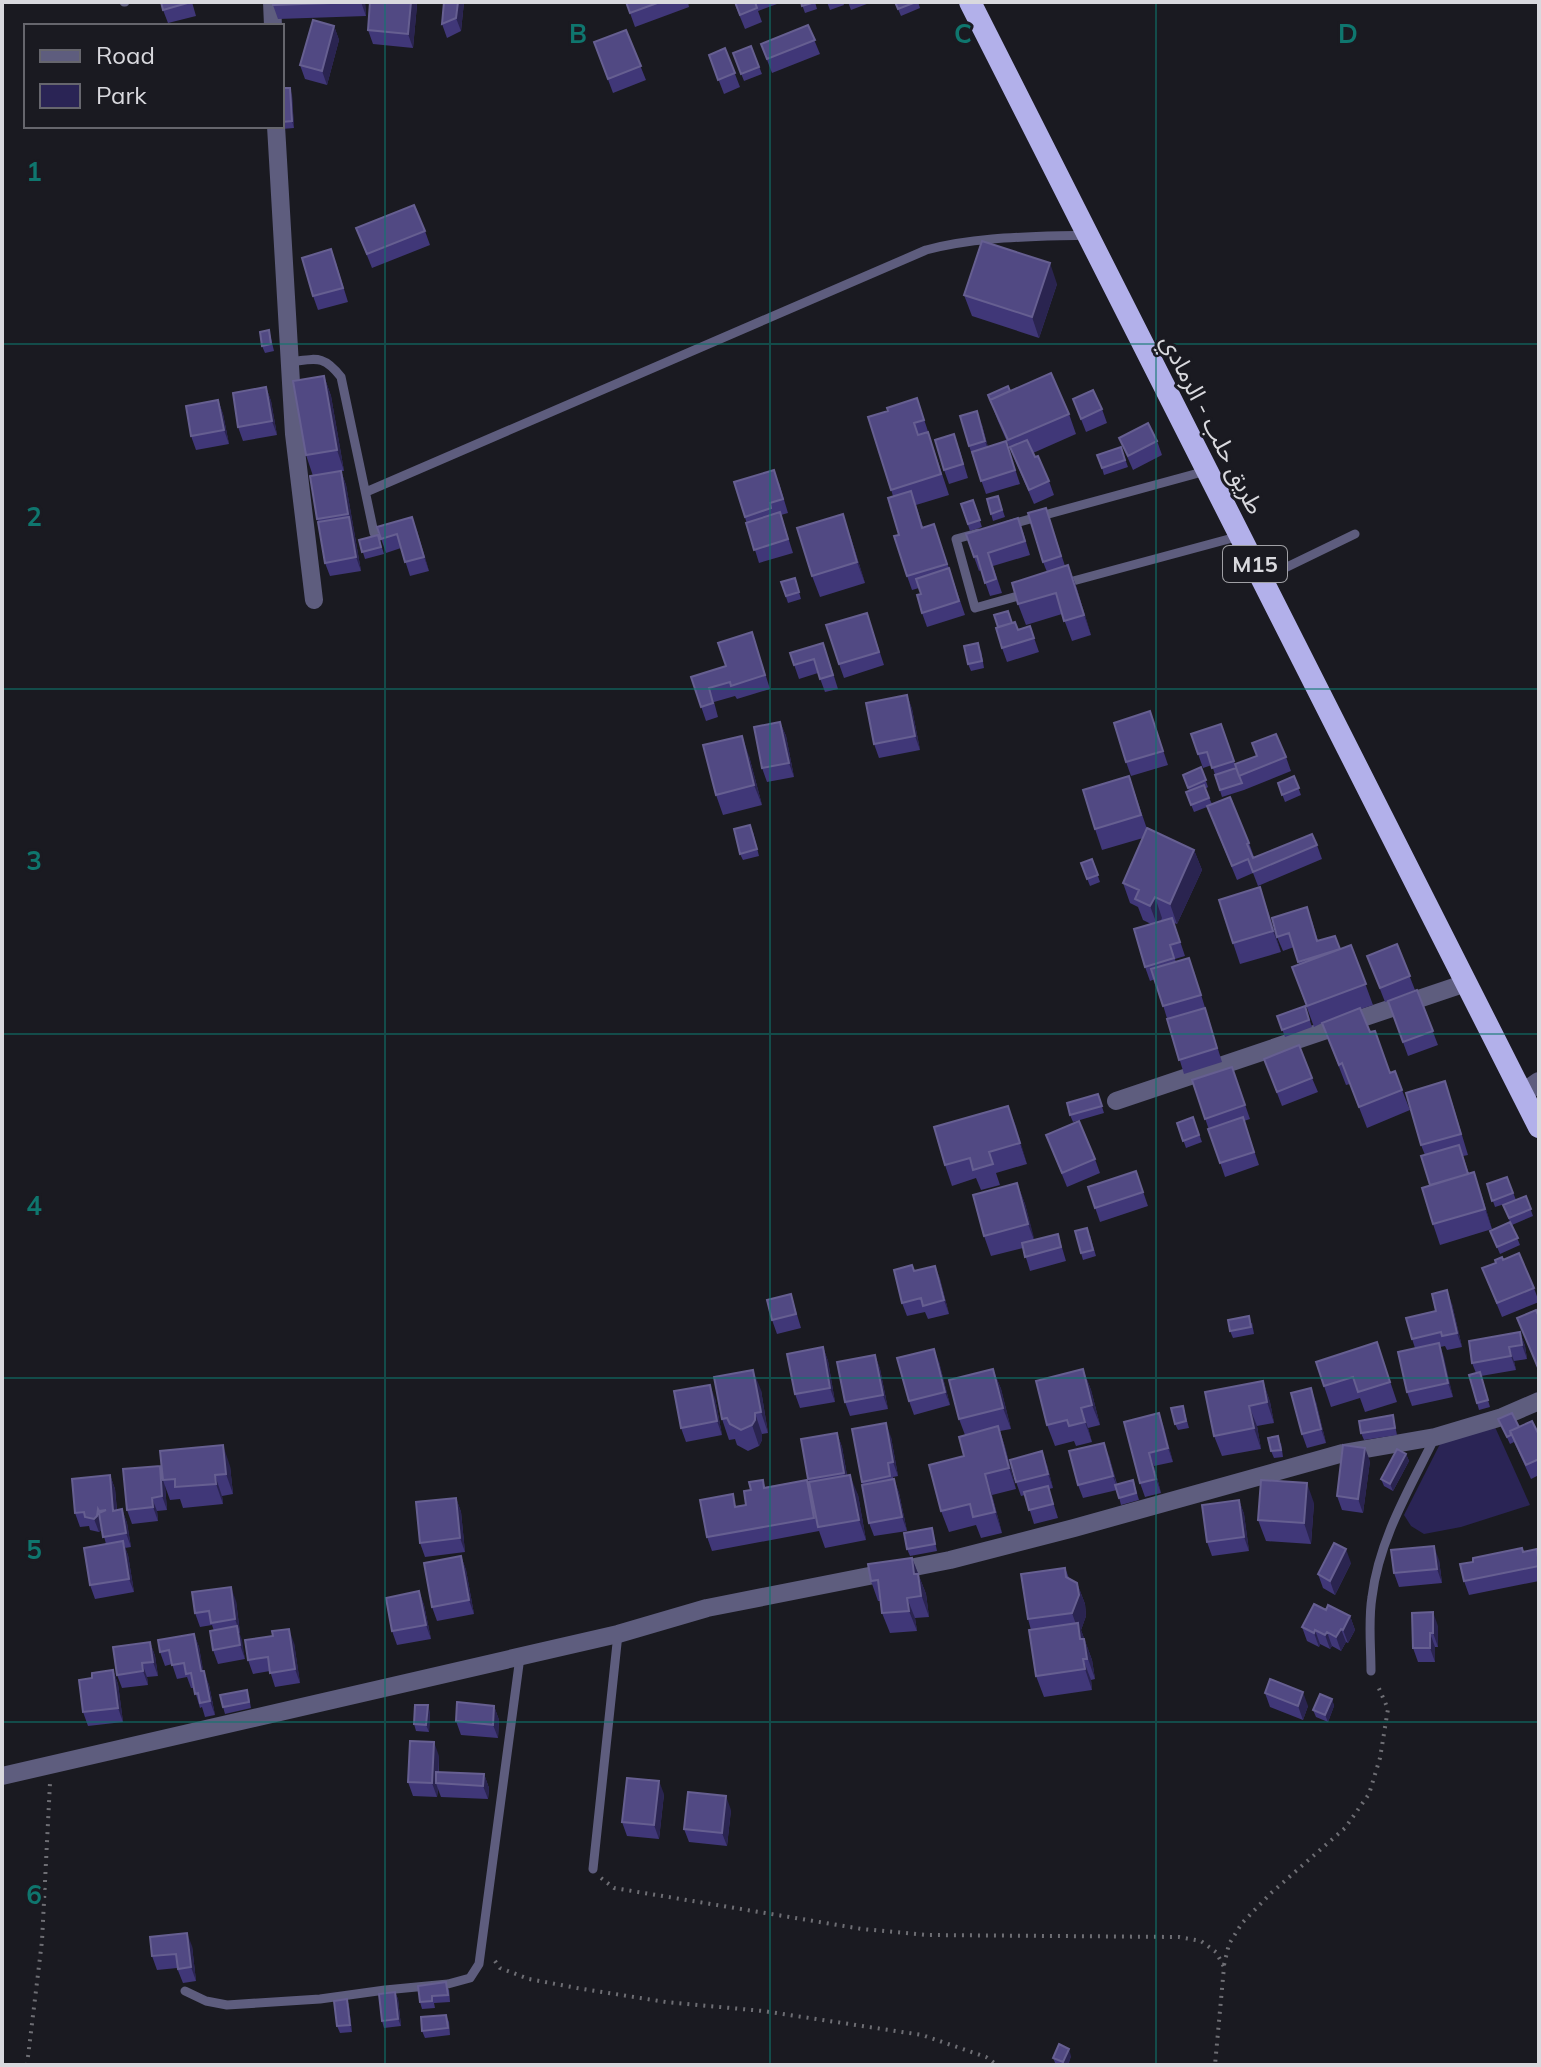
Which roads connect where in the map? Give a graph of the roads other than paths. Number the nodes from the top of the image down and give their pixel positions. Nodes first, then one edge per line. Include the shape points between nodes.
1 (272, 2) edge
2 (970, 2) edge
3 (273, 24) edge
4 (276, 128) edge
5 (1088, 235) junction
6 (289, 362) junction
7 (1207, 471) junction
8 (366, 492) junction
9 (1001, 527) edge
10 (986, 531) edge
11 (374, 533) edge
12 (1355, 534) dead end
13 (1240, 536) junction
14 (1262, 579) junction
15 (1049, 588) edge
16 (1034, 592) edge
17 (314, 600) dead end
18 (1466, 983) junction
19 (1531, 1088) edge
20 (1116, 1101) dead end
21 (1539, 1127) edge
22 (1539, 1401) edge
23 (1435, 1437) junction
24 (618, 1634) junction
25 (520, 1657) junction
26 (1371, 1671) road end
27 (2, 1776) edge
28 (593, 1869) road end
29 (185, 1991) dead end

1 - 3 street
2 - 5 highway, طريق حلب - الرمادي / M15
4 - 6 street
5 - 7 highway, طريق حلب - الرمادي / M15
5 - 8 lane via 982,240 926,250
6 - 8 lane via 319,359 341,377
6 - 17 street
7 - 9 lane
7 - 13 highway, طريق حلب - الرمادي / M15
8 - 11 lane
10 - 16 lane via 956,539 975,608
12 - 14 lane
13 - 14 highway, طريق حلب - الرمادي / M15
13 - 15 lane
14 - 18 highway, طريق حلب - الرمادي / M15
18 - 19 highway, طريق حلب - الرمادي / M15
18 - 20 street
19 - 21 highway, طريق حلب - الرمادي / M15
22 - 23 street
23 - 24 street via 1343,1453 966,1556 707,1608
23 - 26 lane via 1382,1549 1371,1597
24 - 25 street
24 - 28 lane
25 - 27 street
25 - 29 lane via 479,1964 470,1978 320,1999 227,2005

